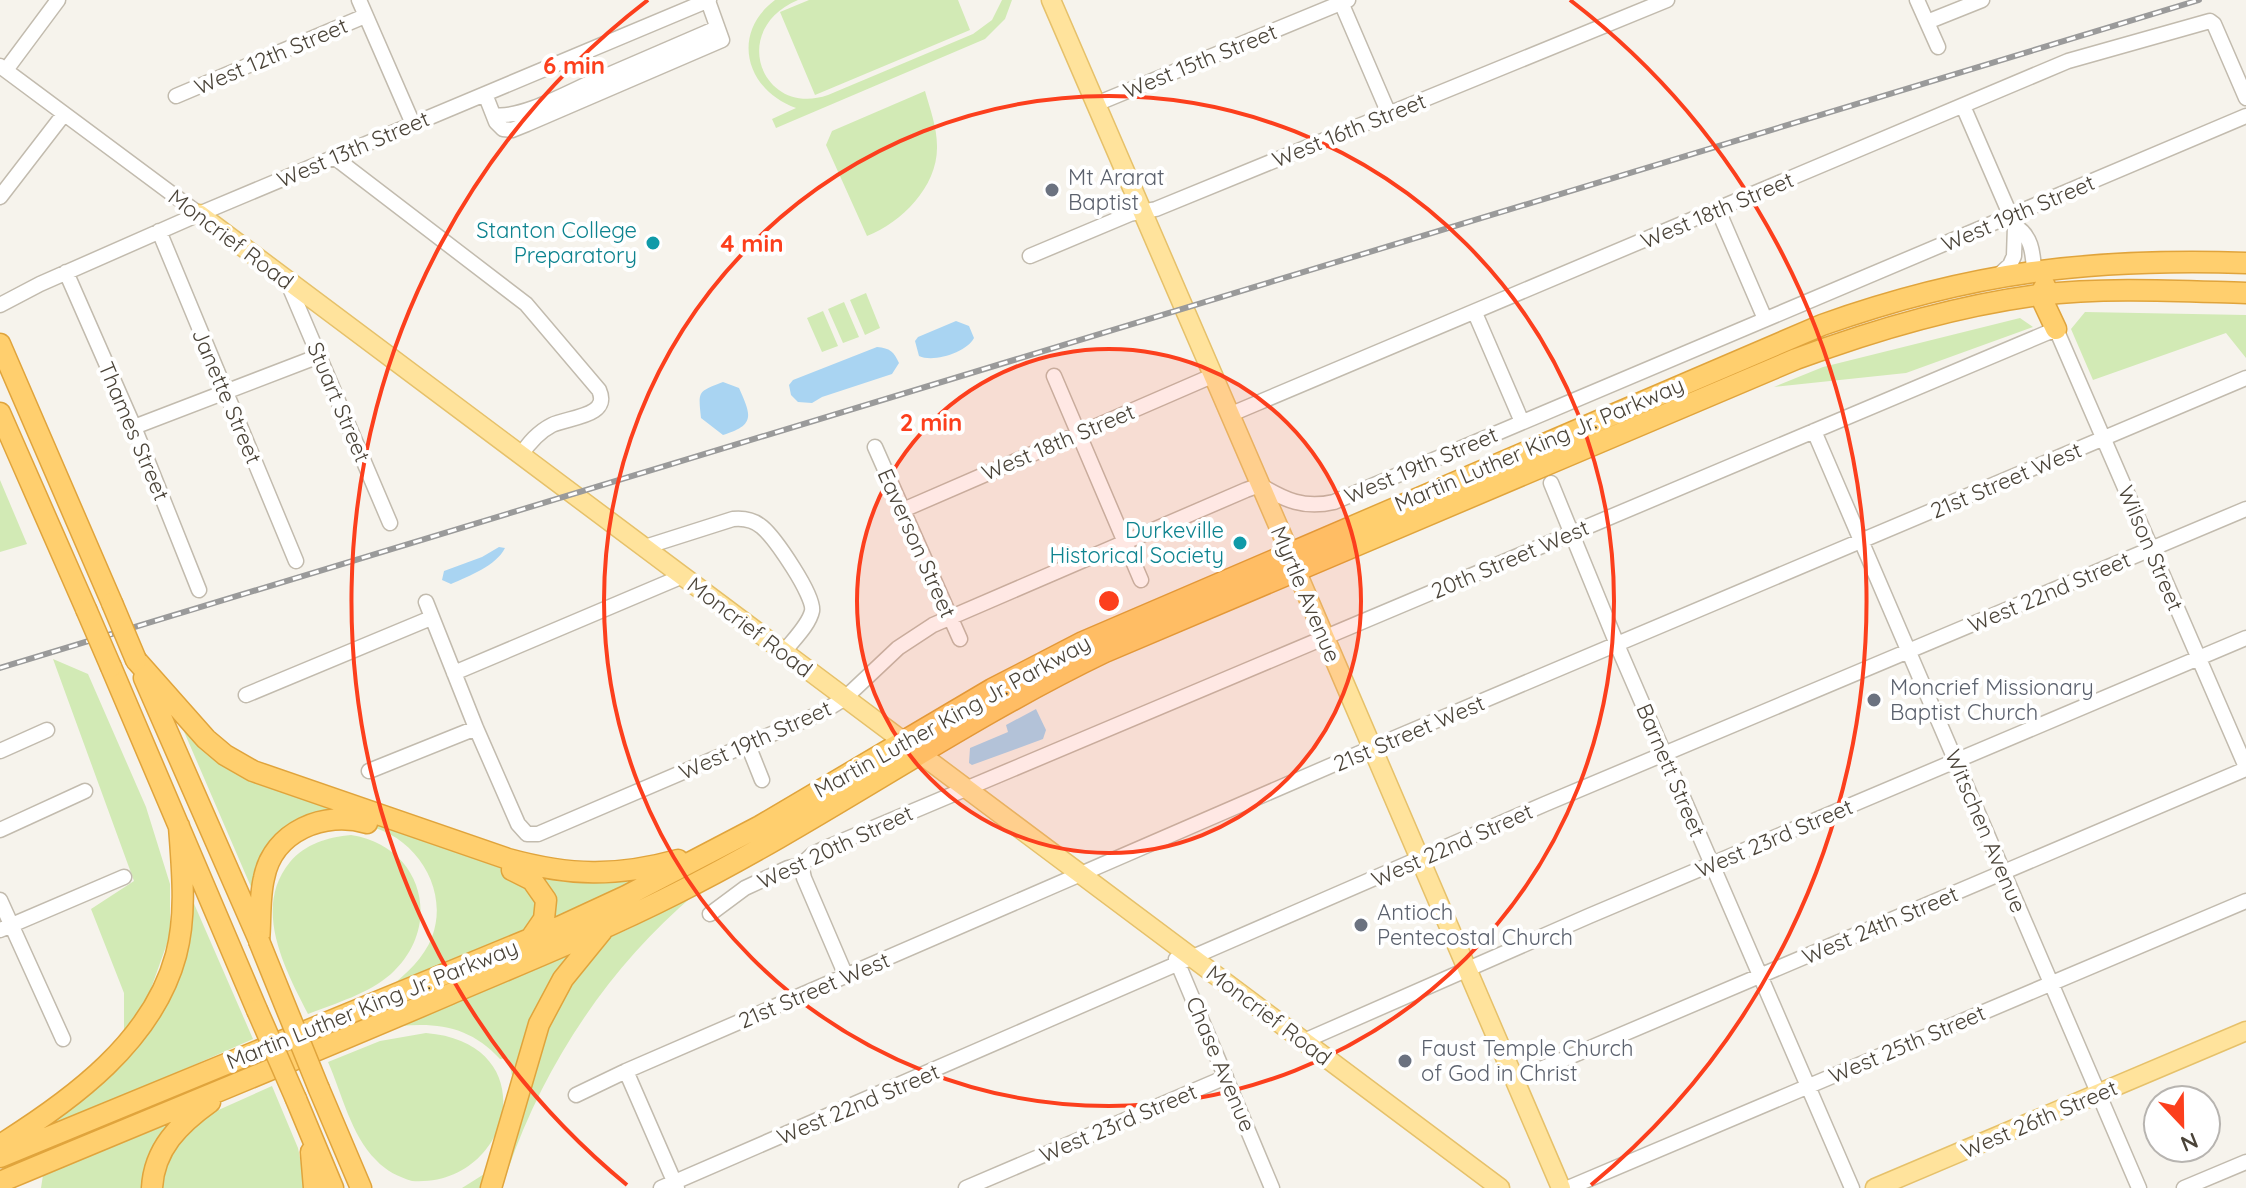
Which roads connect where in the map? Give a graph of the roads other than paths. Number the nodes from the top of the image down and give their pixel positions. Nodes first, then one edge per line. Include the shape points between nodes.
1 (58, 0) edge
2 (360, 0) edge
3 (708, 0) edge
4 (1051, 0) edge
5 (1667, 0) edge
6 (1917, 0) edge
7 (1982, 0) edge
8 (1343, 1) edge
9 (1632, 7) edge
10 (365, 16) junction
11 (1927, 22) junction
12 (1938, 47) dead end
13 (3, 68) edge
14 (485, 94) junction
15 (176, 96) dead end
16 (2246, 98) edge
17 (1096, 104) junction
18 (1963, 106) junction
19 (64, 114) junction
20 (1389, 114) junction
21 (2246, 116) edge
22 (413, 124) junction
23 (334, 157) junction
24 (0, 197) edge
25 (1718, 210) junction
26 (1141, 212) junction
27 (199, 214) junction
28 (2012, 221) junction
29 (159, 231) junction
30 (1030, 256) dead end
31 (2122, 262) junction
32 (2246, 263) edge
33 (2034, 270) junction
34 (66, 272) junction
35 (1999, 275) junction
36 (287, 281) junction
37 (2087, 292) junction
38 (2246, 293) edge
39 (2040, 295) junction
40 (0, 305) edge
41 (1475, 313) junction
42 (1765, 319) junction
43 (1900, 324) junction
44 (2056, 329) junction
45 (3, 351) edge
46 (319, 356) junction
47 (1054, 376) dead end
48 (1212, 376) junction
49 (2246, 378) edge
50 (225, 393) junction
51 (0, 413) edge
52 (1229, 415) junction
53 (1522, 422) junction
54 (134, 427) junction
55 (1814, 431) junction
56 (1078, 433) junction
57 (2104, 438) junction
58 (875, 447) dead end
59 (520, 456) junction
60 (1551, 483) dead end
61 (1260, 485) junction
62 (2246, 509) edge
63 (903, 510) junction
64 (390, 523) dead end
65 (1571, 534) junction
66 (1861, 541) junction
67 (1125, 542) junction
68 (645, 547) junction
69 (2152, 549) junction
70 (296, 561) dead end
71 (1293, 561) junction
72 (683, 576) junction
73 (1141, 580) dead end
74 (199, 590) dead end
75 (426, 602) dead end
76 (950, 617) junction
77 (431, 618) junction
78 (1325, 638) junction
79 (2246, 638) edge
80 (960, 639) dead end
81 (1617, 644) junction
82 (1908, 651) junction
83 (784, 652) junction
84 (2199, 658) junction
85 (136, 660) junction
86 (454, 673) junction
87 (246, 695) dead end
88 (845, 698) junction
89 (476, 728) junction
90 (47, 730) dead end
91 (748, 745) junction
92 (912, 747) junction
93 (1372, 748) junction
94 (0, 751) edge
95 (1665, 755) junction
96 (1956, 762) junction
97 (2246, 768) edge
98 (369, 771) dead end
99 (762, 780) dead end
100 (964, 788) junction
101 (85, 791) dead end
102 (179, 826) junction
103 (760, 826) junction
104 (0, 830) edge
105 (1420, 859) junction
106 (801, 865) junction
107 (1711, 865) junction
108 (539, 868) junction
109 (2003, 873) junction
110 (1080, 875) junction
111 (124, 877) dead end
112 (0, 900) edge
113 (2246, 901) edge
114 (710, 914) dead end
115 (606, 926) junction
116 (6, 927) edge
117 (559, 927) junction
118 (259, 941) junction
119 (539, 946) junction
120 (1186, 962) junction
121 (1468, 969) junction
122 (846, 976) junction
123 (1759, 976) junction
124 (2051, 983) junction
125 (2246, 1031) edge
126 (63, 1039) dead end
127 (1304, 1041) junction
128 (626, 1071) junction
129 (263, 1072) junction
130 (1226, 1077) junction
131 (1515, 1080) junction
132 (1808, 1086) junction
133 (2098, 1093) junction
134 (576, 1095) dead end
135 (81, 1124) junction
136 (308, 1132) junction
137 (0, 1145) edge
138 (0, 1157) edge
139 (2246, 1162) edge
140 (38, 1166) junction
141 (0, 1182) edge
142 (671, 1186) edge
143 (36, 1188) edge
144 (152, 1188) edge
145 (314, 1188) edge
146 (333, 1188) edge
147 (361, 1188) edge
148 (491, 1188) edge
149 (966, 1188) edge
150 (1272, 1188) edge
151 (1500, 1188) edge
152 (1561, 1188) edge
153 (1568, 1188) edge
154 (1852, 1188) edge
155 (1875, 1188) edge
156 (2139, 1188) edge
157 (2184, 1188) edge

1 - 13 street
2 - 10 street
3 - 14 street, West 13th Street
3 - 14 street via 722,40 527,124 503,129
4 - 17 main road, Myrtle Avenue
5 - 9 street, West 16th Street
6 - 11 street
7 - 11 street
8 - 17 street, West 15th Street
8 - 20 street
9 - 20 street, West 16th Street
10 - 15 street, West 12th Street
10 - 22 street
11 - 12 street
13 - 19 street, Moncrief Road
14 - 22 street, West 13th Street
16 - 18 street, West 18th Street via 2210,21 2068,61
17 - 26 main road, Myrtle Avenue
18 - 25 street, West 18th Street
18 - 28 street
19 - 24 street
19 - 27 street, Moncrief Road
20 - 26 street, West 16th Street
21 - 28 street, West 19th Street
22 - 23 street, West 13th Street
23 - 27 street, West 13th Street
23 - 59 street via 526,304 599,390 595,412 544,430
25 - 41 street, West 18th Street
25 - 42 street
26 - 30 street, West 16th Street
26 - 48 main road, Myrtle Avenue
27 - 29 street, West 13th Street
27 - 36 main road, Moncrief Road
28 - 33 street via 2028,239
28 - 35 street via 2014,256
28 - 42 street, West 19th Street
29 - 34 street, West 13th Street
29 - 50 street, Janette Street
31 - 32 highway, Martin Luther King Jr. Parkway
31 - 33 highway, Martin Luther King Jr. Parkway
31 - 39 highway via 2055,280
33 - 35 highway, Martin Luther King Jr. Parkway
33 - 43 highway via 2018,284
34 - 40 street, West 13th Street
34 - 54 street, Thames Street
35 - 71 highway, Martin Luther King Jr. Parkway via 1898,299 1822,325
36 - 46 street, Stuart Street
36 - 59 main road, Moncrief Road
37 - 38 highway, Martin Luther King Jr. Parkway
37 - 39 highway, Martin Luther King Jr. Parkway
37 - 44 highway via 2071,304
39 - 43 highway, Martin Luther King Jr. Parkway
39 - 44 highway
41 - 52 street, West 18th Street
41 - 53 street
42 - 53 street, West 19th Street
43 - 71 highway, Martin Luther King Jr. Parkway via 1796,359
44 - 55 street, 20th Street West
44 - 57 street, Wilson Street
45 - 85 highway, bridge
46 - 50 street
46 - 64 street, Stuart Street
47 - 56 street
48 - 52 main road, Myrtle Avenue
48 - 56 street, West 18th Street
49 - 57 street, 21st Street West
50 - 54 street
50 - 70 street, Janette Street
51 - 102 highway, bridge
52 - 61 main road, Myrtle Avenue
53 - 61 street, West 19th Street via 1319,506 1294,503
54 - 74 street, Thames Street
55 - 65 street, 20th Street West
55 - 66 street, Witschen Avenue
56 - 63 street, West 18th Street
56 - 67 street
57 - 66 street, 21st Street West
57 - 69 street, Wilson Street
58 - 63 street, Eaverson Street
59 - 68 main road, Moncrief Road
60 - 65 street, Barnett Street
61 - 67 street, West 19th Street
61 - 71 main road, Myrtle Avenue
62 - 69 street, West 22nd Street
63 - 76 street, Eaverson Street
65 - 78 street, 20th Street West
65 - 81 street, Barnett Street
66 - 81 street, 21st Street West
66 - 82 street, Witschen Avenue
67 - 73 street
67 - 76 street, West 19th Street
68 - 72 main road, Moncrief Road
68 - 83 street via 733,519 759,524 812,604 810,617
69 - 82 street, West 22nd Street
69 - 84 street, Wilson Street
71 - 78 main road, Myrtle Avenue
71 - 92 highway, Martin Luther King Jr. Parkway
72 - 83 main road, Moncrief Road
72 - 86 street
75 - 77 street
76 - 80 street, Eaverson Street
76 - 88 street, West 19th Street via 898,648
77 - 86 street
77 - 87 street
78 - 93 main road, Myrtle Avenue
78 - 100 street, 20th Street West
79 - 84 street, West 23rd Street
81 - 93 street, 21st Street West
81 - 95 street, Barnett Street
82 - 95 street, West 22nd Street
82 - 96 street, Witschen Avenue
83 - 88 main road, Moncrief Road
84 - 96 street, West 23rd Street
84 - 97 street, Wilson Street
85 - 108 highway via 206,739 253,771
85 - 118 highway
86 - 89 street
88 - 91 street, West 19th Street
88 - 92 main road, Moncrief Road
89 - 91 street, West 19th Street via 527,834
89 - 98 street
90 - 94 street
91 - 99 street
92 - 100 main road, Moncrief Road
92 - 103 highway, Martin Luther King Jr. Parkway
92 - 115 highway, Martin Luther King Jr. Parkway via 729,866
93 - 105 main road, Myrtle Avenue
93 - 110 street, 21st Street West
95 - 105 street, West 22nd Street
95 - 107 street, Barnett Street
96 - 107 street, West 23rd Street
96 - 109 street, Witschen Avenue
97 - 109 street, West 24th Street
100 - 106 street, West 20th Street via 813,854
100 - 110 main road, Moncrief Road
101 - 104 street
102 - 136 highway, bridge
102 - 137 highway via 181,917 176,955 151,1014 86,1082
103 - 108 highway via 695,854 630,872 584,874
103 - 117 highway, Martin Luther King Jr. Parkway
105 - 120 street, West 22nd Street
105 - 121 main road, Myrtle Avenue
106 - 114 street, West 20th Street via 754,883
106 - 122 street
107 - 121 street, West 23rd Street
107 - 123 street, Barnett Street
108 - 117 highway via 556,894
109 - 123 street, West 24th Street
109 - 124 street, Witschen Avenue
110 - 120 main road, Moncrief Road via 1167,941
110 - 122 street, 21st Street West
111 - 116 street
112 - 116 street
113 - 124 street, West 25th Street
115 - 119 highway, Martin Luther King Jr. Parkway
115 - 148 highway via 563,979 539,1024
116 - 126 street
117 - 119 highway, Martin Luther King Jr. Parkway
118 - 119 highway via 264,876 274,855 306,826 347,817 532,880 546,900
118 - 147 highway, bridge
119 - 129 highway, Martin Luther King Jr. Parkway
119 - 135 highway, Martin Luther King Jr. Parkway via 312,1028
120 - 127 main road, Moncrief Road
120 - 130 street, Chase Avenue
120 - 142 street, West 22nd Street
121 - 127 street, West 23rd Street
121 - 131 main road, Myrtle Avenue
122 - 128 street, 21st Street West
123 - 131 street, West 24th Street
123 - 132 street, Barnett Street
124 - 132 street, West 25th Street
124 - 133 street, Witschen Avenue
125 - 133 main road, West 26th Street
127 - 151 main road, Moncrief Road
128 - 134 street, 21st Street West
128 - 142 street
129 - 140 highway, Martin Luther King Jr. Parkway
129 - 144 highway via 210,1102 174,1133 159,1156
130 - 149 street, West 23rd Street
130 - 150 street, Chase Avenue
131 - 152 main road, Myrtle Avenue
132 - 153 street, West 25th Street
132 - 154 street, Barnett Street
133 - 155 main road, West 26th Street
133 - 156 street, Witschen Avenue
135 - 138 highway, Martin Luther King Jr. Parkway
135 - 140 highway via 48,1150
136 - 145 highway
136 - 146 highway
139 - 157 street
140 - 141 highway, Martin Luther King Jr. Parkway
140 - 143 highway

